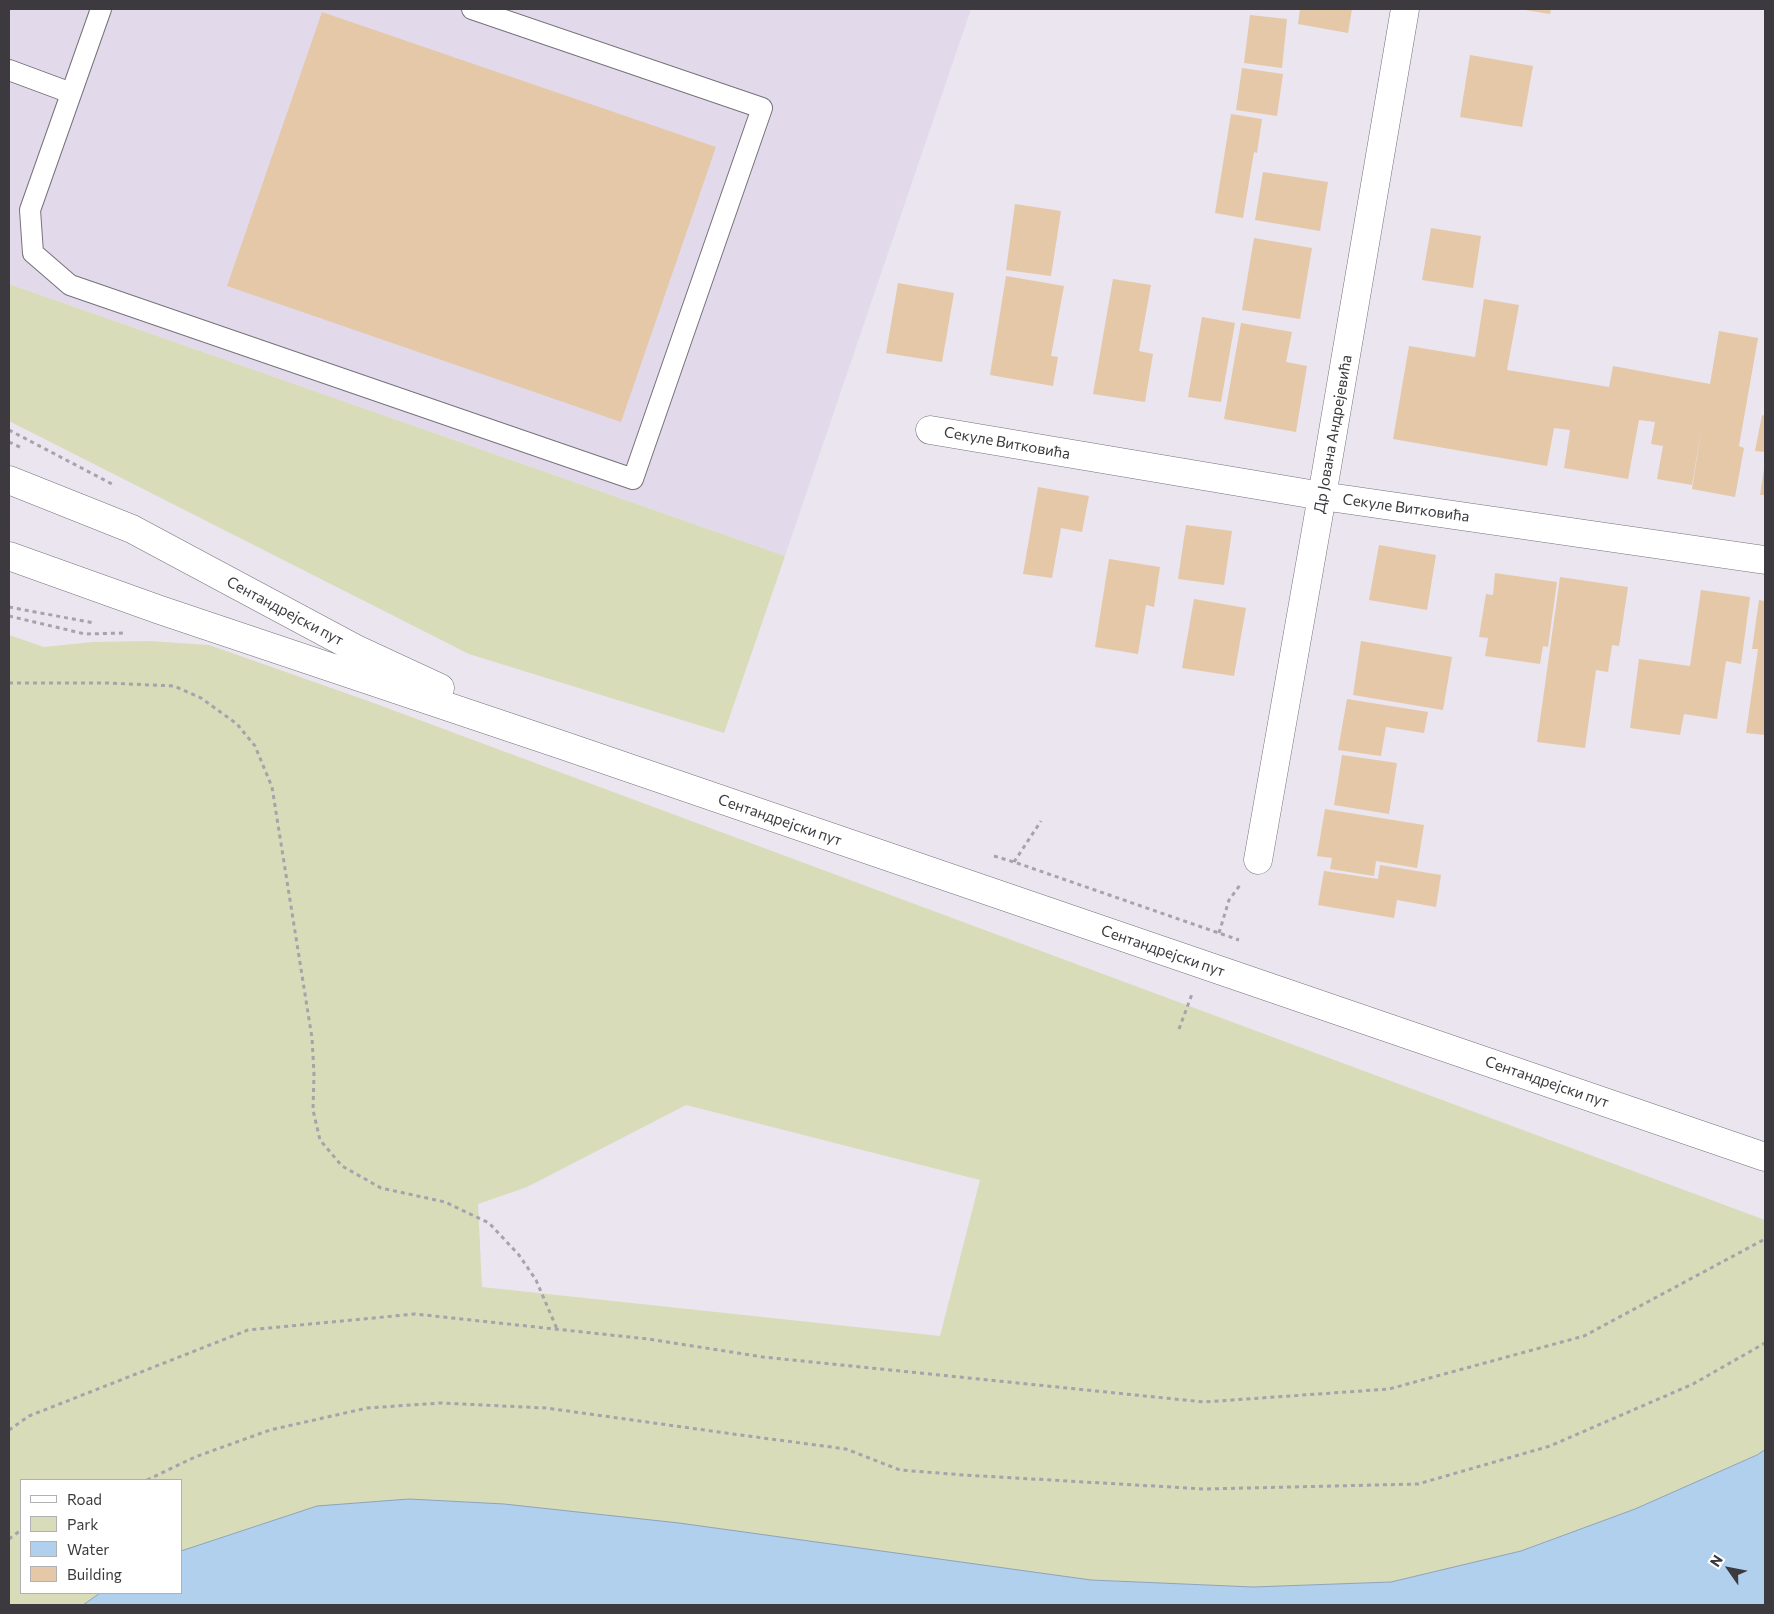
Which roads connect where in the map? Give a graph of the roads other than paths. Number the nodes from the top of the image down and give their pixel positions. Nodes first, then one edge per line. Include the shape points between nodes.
1 (101, 9) edge
2 (472, 9) edge
3 (1404, 9) edge
4 (9, 70) edge
5 (71, 93) junction
6 (930, 430) dead end
7 (9, 480) edge
8 (1322, 496) junction
9 (9, 556) edge
10 (1765, 560) edge
11 (562, 745) junction
12 (1258, 860) dead end
13 (1765, 1157) edge

1 - 5 lane
2 - 5 lane via 762,108 633,480 70,285 33,254 30,210
3 - 8 main road, Др Јована Андрејевића
4 - 5 lane
6 - 8 main road, Секуле Витковића
7 - 11 main road, Сентандрејски пут via 132,529 358,650
8 - 10 main road, Секуле Витковића
8 - 12 main road, Др Јована Андрејевића
9 - 11 main road, Сентандрејски пут
11 - 13 main road, Сентандрејски пут

